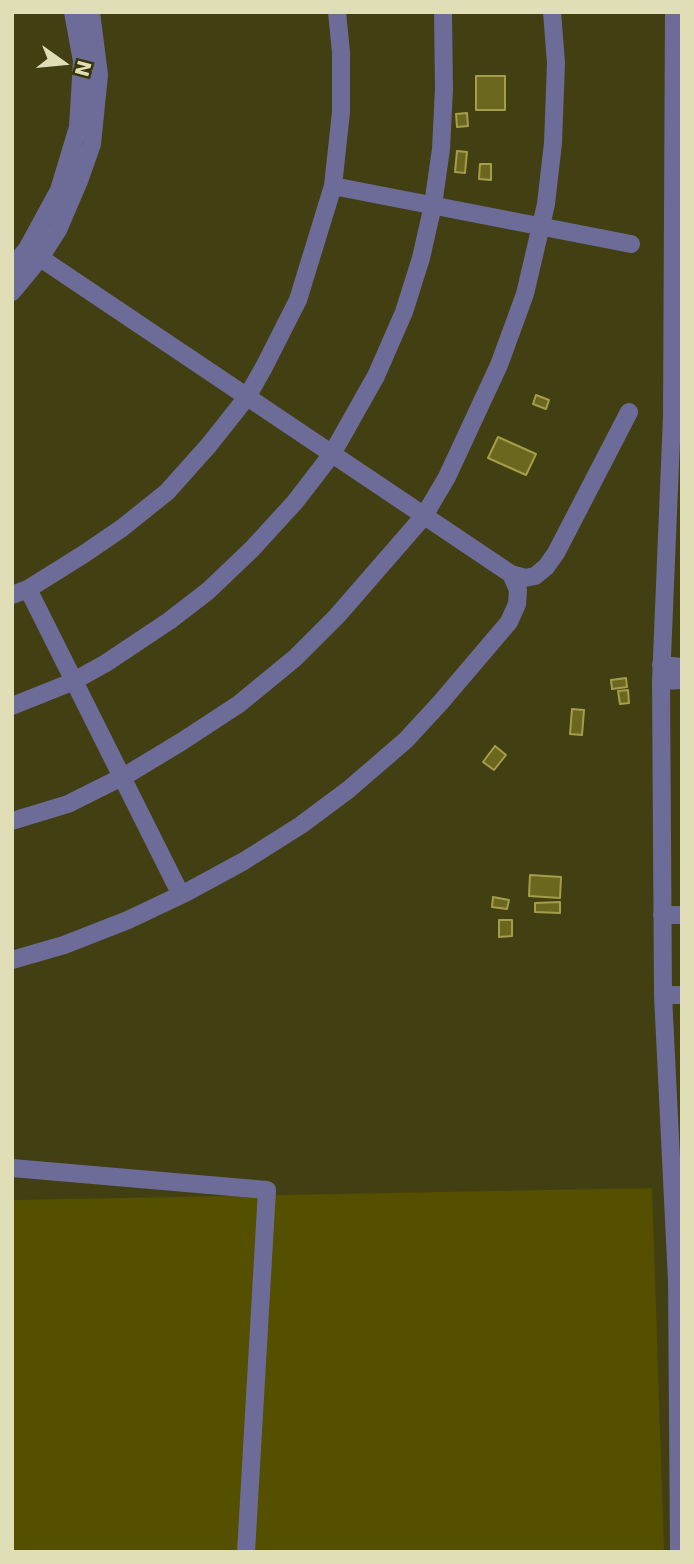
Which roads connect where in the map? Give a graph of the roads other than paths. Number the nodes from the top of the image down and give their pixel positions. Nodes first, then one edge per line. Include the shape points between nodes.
1 (73, 12) edge
2 (91, 12) edge
3 (337, 12) edge
4 (443, 12) edge
5 (552, 12) edge
6 (674, 12) edge
7 (333, 186) junction
8 (631, 244) dead end
9 (34, 253) junction
10 (678, 257) edge
11 (12, 267) edge
12 (12, 292) edge
13 (247, 397) junction
14 (629, 412) dead end
15 (677, 416) edge
16 (332, 454) junction
17 (424, 516) junction
18 (511, 574) junction
19 (20, 592) edge
20 (682, 667) edge
21 (661, 673) junction
22 (682, 680) edge
23 (12, 706) edge
24 (12, 821) edge
25 (181, 895) junction
26 (662, 915) junction
27 (682, 915) edge
28 (12, 960) edge
29 (663, 995) junction
30 (682, 995) edge
31 (674, 1084) edge
32 (12, 1168) edge
33 (679, 1282) edge
34 (246, 1552) edge
35 (679, 1552) edge

1 - 9 street via 82,61 78,127
2 - 9 street via 99,75 92,144 58,230
3 - 7 street via 341,112
4 - 16 street via 440,149 421,258 376,376
5 - 17 street via 556,64 553,143 546,204 525,294 499,365
6 - 10 street
7 - 8 street
7 - 13 street via 298,300
9 - 11 street
9 - 12 street
9 - 13 street
10 - 15 street
13 - 16 street
13 - 19 street via 167,492 84,554
14 - 18 street via 551,560 535,576
15 - 21 street
16 - 17 street
16 - 23 street via 295,502 208,591 106,663
17 - 18 street
17 - 24 street via 337,616 239,704 128,774 68,804
18 - 25 street via 518,590 509,622 406,740 301,825
19 - 25 street
20 - 21 street
21 - 22 street
21 - 26 street
25 - 28 street via 64,945
26 - 27 street
26 - 29 street
29 - 30 street
29 - 31 street
31 - 33 street
32 - 34 street via 267,1190
33 - 35 street

